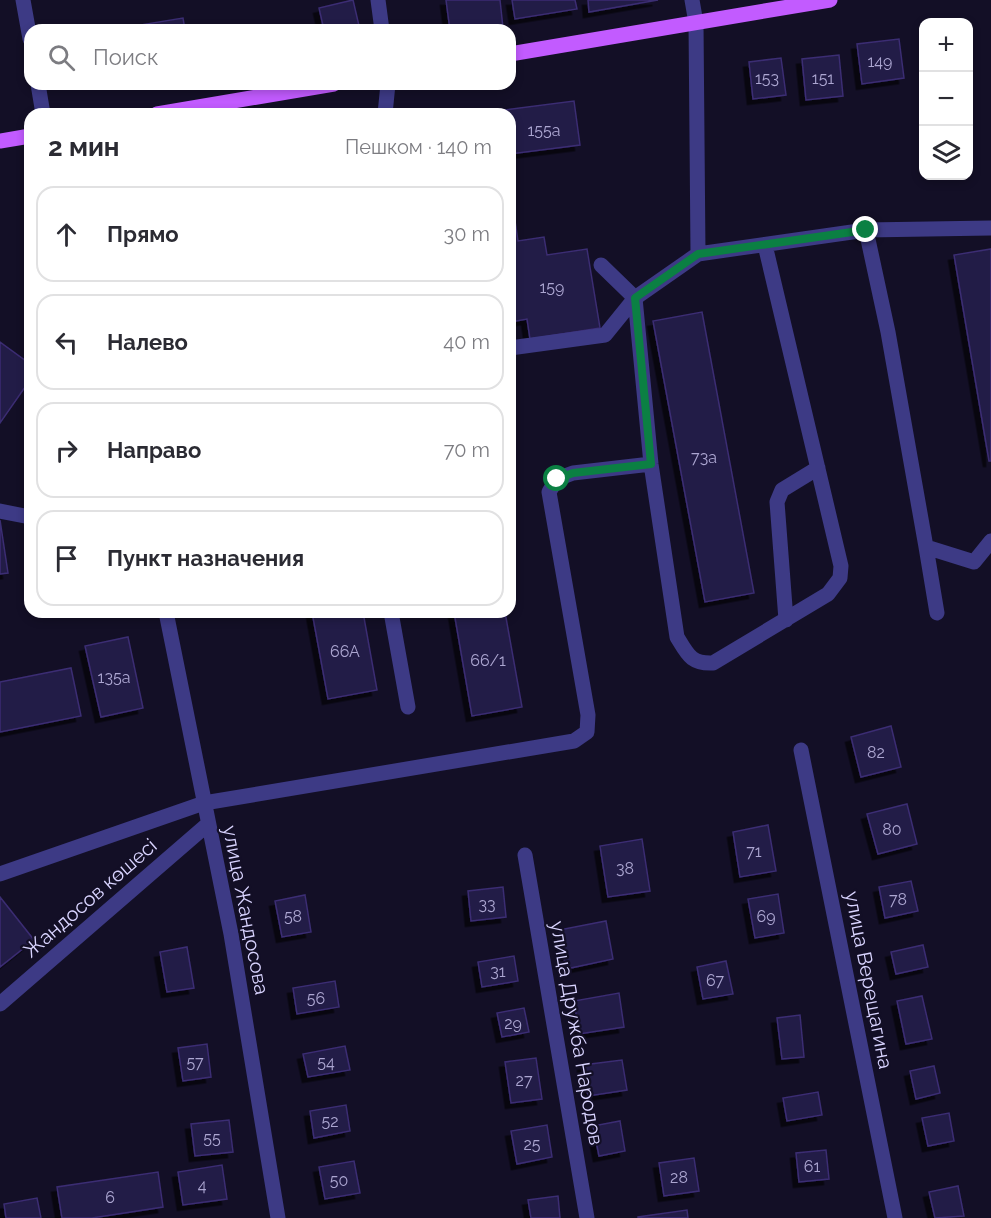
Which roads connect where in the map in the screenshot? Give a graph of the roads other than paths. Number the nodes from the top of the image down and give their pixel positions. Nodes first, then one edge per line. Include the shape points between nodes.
1 (23, 0) edge
2 (378, 0) edge
3 (692, 0) edge
4 (830, 0) edge
5 (696, 23) junction
6 (27, 24) edge
7 (381, 24) edge
8 (516, 53) edge
9 (39, 90) edge
10 (299, 90) edge
11 (387, 90) edge
12 (42, 108) edge
13 (192, 108) edge
14 (386, 108) edge
15 (24, 136) edge
16 (0, 141) edge
17 (991, 228) edge
18 (866, 230) junction
19 (765, 245) junction
20 (698, 254) junction
21 (601, 265) dead end
22 (635, 298) junction
23 (516, 347) edge
24 (651, 464) junction
25 (818, 468) junction
26 (0, 511) edge
27 (24, 517) edge
28 (991, 542) edge
29 (926, 548) junction
30 (937, 614) dead end
31 (167, 618) edge
32 (392, 618) edge
33 (786, 620) junction
34 (408, 707) dead end
35 (801, 750) dead end
36 (204, 803) junction
37 (208, 824) junction
38 (525, 855) dead end
39 (0, 874) edge
40 (0, 1004) edge
41 (275, 1217) edge
42 (587, 1218) edge
43 (895, 1218) edge

1 - 6 street
2 - 7 street
3 - 5 street
4 - 5 main road
5 - 8 main road
5 - 20 street
9 - 12 street
10 - 13 main road
11 - 14 street
15 - 16 main road
17 - 18 street
18 - 19 street
18 - 29 street
19 - 20 street
19 - 25 street
20 - 22 street
21 - 22 street
22 - 23 street via 605,335
22 - 24 street
24 - 33 street via 677,637 688,656 700,664 713,663
24 - 36 street via 573,473 557,479 549,492 588,715 587,732 574,741
25 - 33 street via 791,482 777,502
25 - 33 street via 841,566 840,578 828,594
26 - 27 street
28 - 29 street via 974,562
29 - 30 street
31 - 36 street, улица Жандосова
32 - 34 street
35 - 43 street, улица Верещагина
36 - 37 street, улица Жандосова
36 - 39 street
37 - 40 street, Жандосов көшесі
37 - 41 street, улица Жандосова via 231,934
38 - 42 street, улица Дружба Народов

